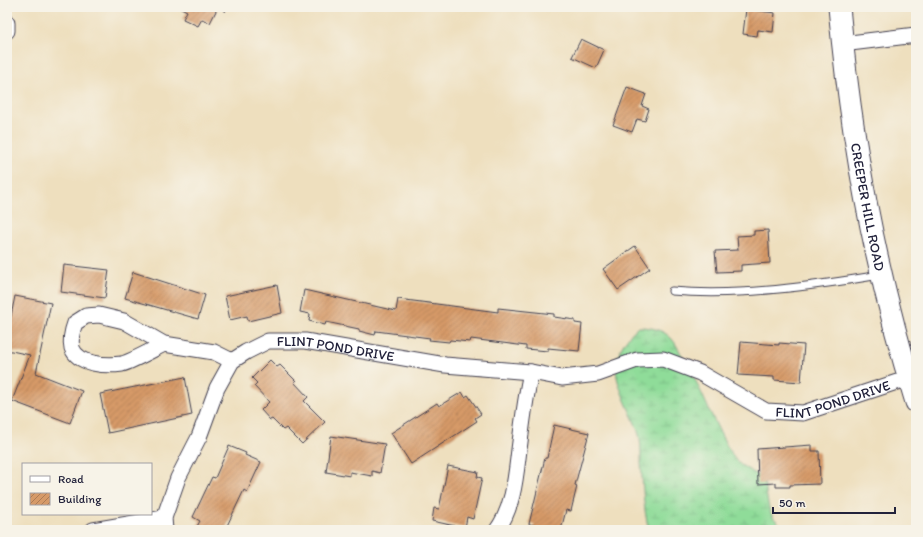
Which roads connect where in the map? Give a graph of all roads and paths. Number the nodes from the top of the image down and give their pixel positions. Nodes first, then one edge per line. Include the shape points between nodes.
1 (218, 7) edge
2 (229, 7) edge
3 (839, 7) edge
4 (7, 23) edge
5 (7, 31) edge
6 (916, 35) edge
7 (842, 44) junction
8 (882, 275) junction
9 (672, 290) dead end
10 (164, 344) junction
11 (232, 361) junction
12 (531, 372) junction
13 (908, 378) junction
14 (916, 402) edge
15 (164, 524) edge
16 (93, 530) edge
17 (497, 530) edge

1 - 2 path via 227,11
3 - 7 street, CREEPER HILL ROAD
4 - 5 street
6 - 7 street
7 - 8 street, CREEPER HILL ROAD via 868,214
8 - 9 lane via 756,291 698,293
8 - 13 street, CREEPER HILL ROAD
10 - 10 street via 124,321 99,315 86,316 74,323 71,336 73,348 80,358 95,364 123,364
10 - 11 street via 214,352
11 - 12 street, FLINT POND DRIVE via 268,341 302,340 445,365
11 - 15 street, FLINT POND DRIVE via 217,388 199,437 178,478
12 - 13 street, FLINT POND DRIVE via 562,378 598,374 637,360 663,359 700,373 766,411 803,413
12 - 17 street via 511,498
13 - 14 street, CREEPER HILL ROAD
15 - 16 street

